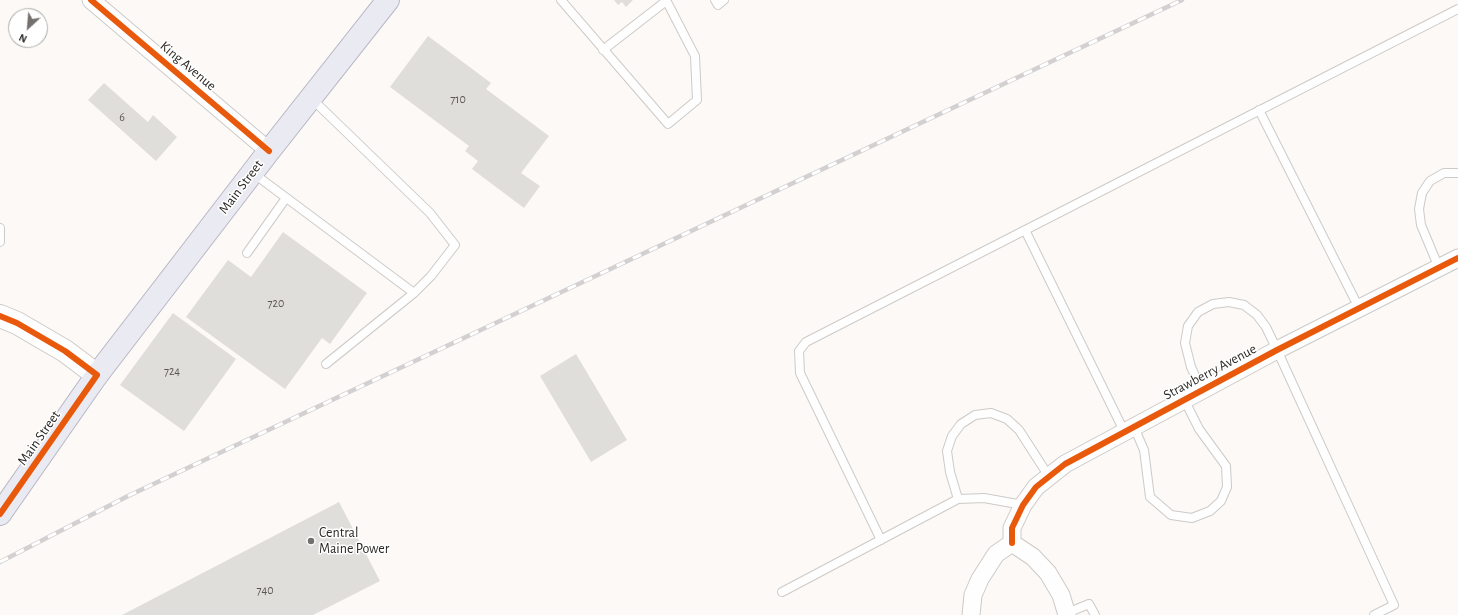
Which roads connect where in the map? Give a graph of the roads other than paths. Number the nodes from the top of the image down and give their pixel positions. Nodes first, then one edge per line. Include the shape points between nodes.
1 (91, 0) edge
2 (388, 0) edge
3 (561, 0) edge
4 (666, 0) edge
5 (715, 0) edge
6 (724, 0) edge
7 (1458, 9) edge
8 (603, 50) junction
9 (310, 98) junction
10 (1259, 110) junction
11 (269, 151) junction
12 (252, 173) junction
13 (1458, 173) edge
14 (286, 198) junction
15 (0, 228) edge
16 (1025, 230) junction
17 (0, 242) edge
18 (246, 253) dead end
19 (1458, 258) edge
20 (1438, 268) junction
21 (414, 293) junction
22 (1359, 308) junction
23 (0, 316) edge
24 (1278, 350) junction
25 (326, 364) dead end
26 (97, 376) junction
27 (1202, 390) junction
28 (1184, 399) junction
29 (1129, 429) junction
30 (1048, 475) junction
31 (958, 499) junction
32 (1023, 505) junction
33 (0, 514) edge
34 (881, 540) junction
35 (1012, 543) junction
36 (782, 592) dead end
37 (1067, 614) edge
38 (971, 615) edge
39 (1095, 615) edge
40 (1374, 615) edge

1 - 11 street, King Avenue
2 - 9 highway, Main Street
3 - 8 lane
4 - 8 lane
4 - 8 lane via 696,56 697,100 668,124
5 - 6 lane via 718,4
7 - 10 lane
9 - 11 highway, Main Street
9 - 21 lane via 430,212 455,245
10 - 16 lane
10 - 22 lane
11 - 12 highway, Main Street
12 - 14 lane
12 - 26 highway, Main Street
13 - 20 lane via 1444,172 1430,182 1422,193 1419,209 1421,225
14 - 18 lane
14 - 21 lane
15 - 17 lane
16 - 29 lane
16 - 34 lane via 806,342 799,351 800,373
19 - 20 street, Strawberry Avenue
20 - 22 street, Strawberry Avenue
21 - 25 lane
22 - 24 street, Strawberry Avenue
23 - 26 main road via 65,351
24 - 27 street, Strawberry Avenue
24 - 27 lane via 1261,321 1244,306 1229,302 1213,304 1198,312 1188,326 1185,343 1191,367
24 - 40 lane via 1394,605
26 - 33 highway, Main Street
27 - 28 street, Strawberry Avenue
28 - 29 street, Strawberry Avenue
28 - 29 lane via 1199,429 1226,466 1227,487 1221,501 1210,512 1192,518 1171,515 1150,497 1144,450
29 - 30 street, Strawberry Avenue
30 - 31 lane via 1019,430 1007,419 991,413 975,415 961,424 952,436 947,451
30 - 32 street, Strawberry Avenue via 1036,486
31 - 32 lane via 984,498
31 - 34 lane
32 - 35 street, Strawberry Avenue via 1012,528
34 - 36 lane
35 - 37 street via 1033,556 1048,573 1061,595
35 - 38 street via 996,554 980,579 972,595
37 - 39 lane via 1089,604

